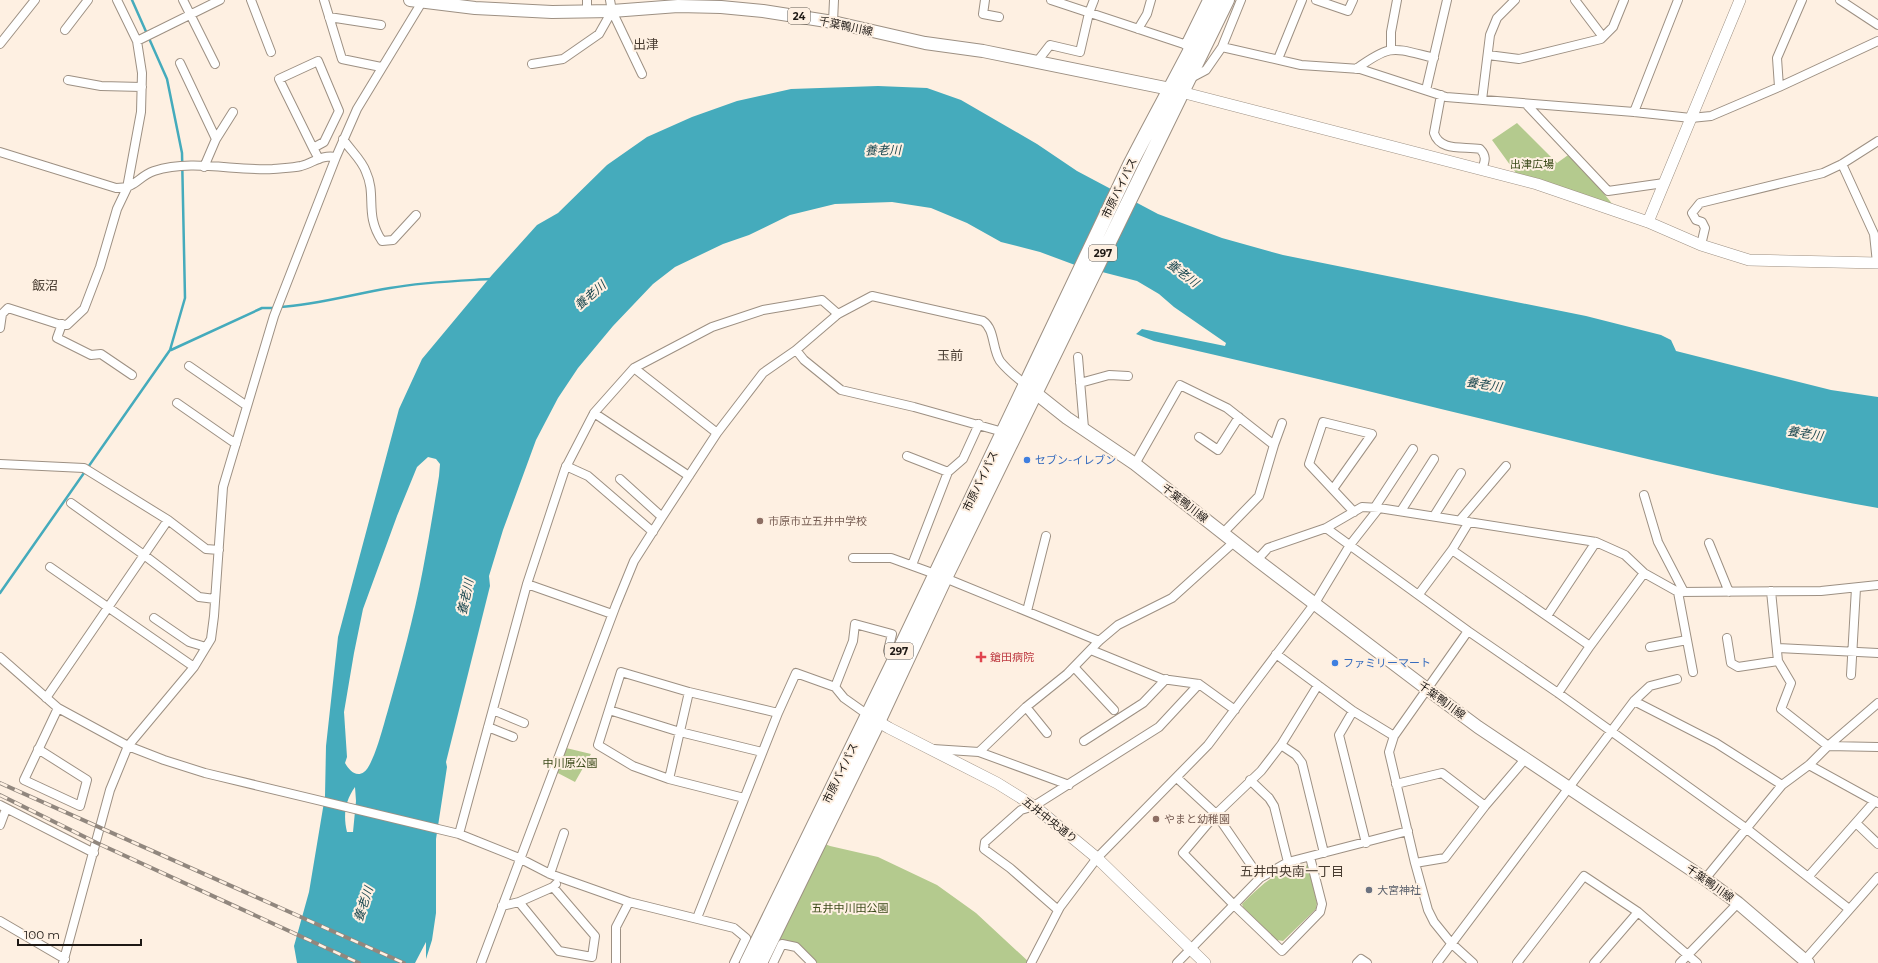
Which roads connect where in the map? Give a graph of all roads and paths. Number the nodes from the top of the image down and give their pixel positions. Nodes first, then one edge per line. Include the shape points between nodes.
1 (35, 0) edge
2 (88, 0) edge
3 (117, 0) edge
4 (183, 0) edge
5 (220, 0) edge
6 (251, 0) edge
7 (324, 0) edge
8 (834, 0) edge
9 (985, 0) edge
10 (1051, 0) edge
11 (1094, 0) edge
12 (1151, 0) edge
13 (1207, 0) edge
14 (1216, 0) edge
15 (1227, 0) edge
16 (1241, 0) edge
17 (1302, 0) edge
18 (1316, 0) edge
19 (1353, 0) edge
20 (1397, 0) edge
21 (1448, 0) edge
22 (1515, 0) edge
23 (1575, 0) edge
24 (1624, 0) edge
25 (1678, 0) edge
26 (1740, 0) edge
27 (1802, 0) edge
28 (1840, 0) edge
29 (418, 1) edge
30 (611, 5) edge
31 (587, 6) edge
32 (1089, 13) junction
33 (190, 15) junction
34 (329, 17) junction
35 (999, 17) dead end
36 (833, 22) junction
37 (381, 25) dead end
38 (1878, 26) edge
39 (1138, 29) junction
40 (65, 30) dead end
41 (1603, 37) junction
42 (137, 41) junction
43 (1878, 41) edge
44 (0, 44) edge
45 (1193, 47) junction
46 (1222, 47) junction
47 (1391, 49) junction
48 (271, 52) dead end
49 (1488, 55) junction
50 (1434, 58) junction
51 (1278, 59) junction
52 (180, 63) dead end
53 (1036, 63) junction
54 (215, 64) dead end
55 (532, 64) dead end
56 (381, 67) junction
57 (1356, 69) junction
58 (642, 74) dead end
59 (68, 80) dead end
60 (142, 87) junction
61 (1179, 87) junction
62 (1779, 87) junction
63 (1426, 90) junction
64 (1441, 95) junction
65 (1482, 100) junction
66 (1526, 104) junction
67 (233, 112) dead end
68 (1634, 112) junction
69 (1692, 118) junction
70 (216, 139) junction
71 (343, 139) junction
72 (1878, 141) edge
73 (313, 148) junction
74 (0, 152) edge
75 (336, 157) junction
76 (319, 158) junction
77 (1842, 164) junction
78 (204, 167) junction
79 (1482, 170) junction
80 (1664, 183) junction
81 (127, 188) junction
82 (416, 215) dead end
83 (1648, 222) junction
84 (1701, 245) junction
85 (1878, 263) edge
86 (1, 314) edge
87 (838, 314) junction
88 (62, 324) junction
89 (0, 328) edge
90 (1054, 339) junction
91 (796, 350) junction
92 (1078, 357) dead end
93 (189, 366) dead end
94 (634, 368) junction
95 (132, 375) dead end
96 (1128, 376) dead end
97 (1080, 383) junction
98 (1031, 389) junction
99 (177, 403) dead end
100 (247, 406) junction
101 (594, 413) junction
102 (1239, 417) junction
103 (1282, 423) dead end
104 (979, 424) junction
105 (1084, 428) junction
106 (1004, 432) junction
107 (717, 433) junction
108 (1199, 437) dead end
109 (236, 444) junction
110 (1274, 445) junction
111 (1413, 449) dead end
112 (906, 456) dead end
113 (1434, 459) dead end
114 (0, 464) edge
115 (1135, 464) junction
116 (566, 466) junction
117 (1506, 466) dead end
118 (948, 472) junction
119 (1461, 473) dead end
120 (689, 476) junction
121 (620, 479) dead end
122 (1333, 489) junction
123 (1644, 495) dead end
124 (71, 503) dead end
125 (1377, 507) junction
126 (1401, 511) junction
127 (1354, 512) junction
128 (1434, 516) junction
129 (662, 517) junction
130 (168, 520) junction
131 (1460, 520) junction
132 (1469, 522) junction
133 (1326, 528) junction
134 (653, 532) junction
135 (1223, 533) junction
136 (1046, 536) dead end
137 (1234, 542) junction
138 (1596, 542) junction
139 (1709, 543) dead end
140 (1350, 545) junction
141 (219, 550) junction
142 (1452, 550) junction
143 (144, 555) junction
144 (853, 558) dead end
145 (1257, 560) junction
146 (912, 565) junction
147 (50, 567) dead end
148 (1644, 572) junction
149 (940, 576) junction
150 (527, 584) junction
151 (1878, 585) edge
152 (1856, 588) junction
153 (1771, 591) junction
154 (1681, 592) junction
155 (1728, 592) junction
156 (1418, 594) junction
157 (215, 599) junction
158 (1315, 603) junction
159 (108, 607) junction
160 (1027, 611) junction
161 (612, 614) junction
162 (1547, 616) junction
163 (154, 618) dead end
164 (1468, 631) junction
165 (1727, 638) dead end
166 (1687, 640) junction
167 (1099, 641) junction
168 (1590, 646) junction
169 (206, 647) junction
170 (1650, 647) dead end
171 (1776, 648) junction
172 (1091, 650) junction
173 (888, 651) dead end
174 (1852, 653) junction
175 (1878, 653) edge
176 (1276, 654) junction
177 (0, 657) edge
178 (1778, 661) junction
179 (194, 667) junction
180 (1074, 667) junction
181 (1693, 672) dead end
182 (1851, 675) dead end
183 (1166, 679) junction
184 (1677, 680) dead end
185 (1199, 684) junction
186 (1318, 686) junction
187 (835, 687) junction
188 (1427, 690) junction
189 (690, 692) junction
190 (1558, 693) junction
191 (46, 698) junction
192 (1634, 701) junction
193 (1878, 703) edge
194 (1026, 707) junction
195 (58, 708) junction
196 (493, 710) junction
197 (609, 710) junction
198 (1114, 710) dead end
199 (1235, 710) junction
200 (1353, 711) junction
201 (778, 713) junction
202 (873, 719) junction
203 (524, 723) dead end
204 (488, 727) junction
205 (1611, 731) junction
206 (680, 732) junction
207 (1047, 733) dead end
208 (1394, 736) junction
209 (513, 737) dead end
210 (1084, 740) dead end
211 (1281, 745) junction
212 (128, 746) junction
213 (1828, 746) junction
214 (1878, 747) edge
215 (38, 749) junction
216 (932, 750) junction
217 (762, 752) junction
218 (979, 752) junction
219 (1526, 758) junction
220 (1809, 765) junction
221 (1177, 778) junction
222 (669, 779) junction
223 (1250, 780) junction
224 (1396, 784) junction
225 (1068, 785) junction
226 (1782, 785) junction
227 (1570, 787) junction
228 (744, 798) junction
229 (1877, 802) edge
230 (1034, 806) junction
231 (1485, 806) junction
232 (3, 807) edge
233 (1216, 814) junction
234 (1856, 822) junction
235 (0, 824) edge
236 (1747, 828) junction
237 (1408, 832) junction
238 (564, 833) dead end
239 (459, 834) junction
240 (1366, 843) junction
241 (1878, 844) edge
242 (94, 853) junction
243 (1324, 853) junction
244 (1310, 857) junction
245 (519, 858) junction
246 (1097, 858) junction
247 (1288, 862) junction
248 (1415, 863) junction
249 (550, 874) junction
250 (1808, 877) junction
251 (1878, 877) edge
252 (561, 878) junction
253 (1260, 878) junction
254 (1705, 879) junction
255 (553, 887) junction
256 (519, 902) junction
257 (629, 902) junction
258 (1738, 903) junction
259 (1233, 904) junction
260 (502, 906) junction
261 (1849, 909) junction
262 (1058, 910) junction
263 (1638, 912) junction
264 (697, 918) junction
265 (0, 920) edge
266 (1452, 943) junction
267 (1191, 949) junction
268 (1688, 954) junction
269 (64, 961) edge
270 (1807, 961) edge
271 (481, 963) edge
272 (616, 963) edge
273 (734, 963) edge
274 (747, 963) edge
275 (760, 963) edge
276 (773, 963) edge
277 (812, 963) edge
278 (1031, 963) edge
279 (1177, 963) edge
280 (1205, 963) edge
281 (1357, 963) edge
282 (1367, 963) edge
283 (1437, 963) edge
284 (1473, 963) edge
285 (1517, 963) edge
286 (1594, 963) edge
287 (1680, 963) edge
288 (1697, 963) edge

1 - 44 street
2 - 40 street
3 - 42 street
4 - 33 street
5 - 33 street
6 - 48 street
7 - 34 street
8 - 36 street
9 - 35 street via 983,14
10 - 32 street
11 - 32 street
12 - 39 street via 1147,14
13 - 45 street
14 - 45 highway, 市原バイパス / 297
15 - 45 highway, 市原バイパス / 297
16 - 46 street
17 - 51 street
18 - 19 street via 1348,12
20 - 47 street via 1391,32
21 - 50 street
22 - 49 street via 1497,18 1490,36
23 - 41 street
24 - 41 street via 1613,27
25 - 68 street
26 - 69 street
27 - 62 street via 1777,58
28 - 38 street
29 - 31 main road, 千葉鴨川線 / 24 via 475,8 552,12
29 - 56 street
30 - 31 main road, 千葉鴨川線 / 24
30 - 36 main road, 千葉鴨川線 / 24 via 721,6
30 - 55 street via 599,34 562,59
30 - 58 street
32 - 39 street
32 - 53 street via 1080,52 1050,45
33 - 42 street
33 - 54 street
34 - 37 street
34 - 56 street via 342,59
36 - 53 main road, 千葉鴨川線 / 24 via 925,44 983,51
39 - 45 street
41 - 49 street via 1519,59
42 - 60 street
43 - 62 street
45 - 61 highway, 市原バイパス / 297
46 - 51 street
46 - 61 street via 1206,70
47 - 50 street
47 - 57 street via 1378,53
49 - 65 street
50 - 63 street
51 - 57 street via 1302,65
52 - 70 street
53 - 61 main road, 千葉鴨川線 / 24
56 - 71 street via 356,109
57 - 63 street
59 - 60 street via 101,86
60 - 81 street via 141,112
61 - 79 street
61 - 90 highway, 市原バイパス / 297 via 1146,165
61 - 90 highway, 市原バイパス / 297 via 1130,165
62 - 69 street via 1711,116
63 - 64 street
64 - 65 street
64 - 79 street via 1435,136 1452,147 1480,149 1486,159
65 - 66 street
66 - 68 street
66 - 80 street via 1608,191
67 - 70 street
68 - 69 street
69 - 80 street
70 - 78 street
71 - 75 street
71 - 82 street via 366,171 372,218 382,241 393,240
72 - 77 street
73 - 73 street via 279,78 318,61 339,111 324,142
73 - 76 street
74 - 81 street via 116,188
75 - 76 street via 328,155
75 - 100 street via 274,316
76 - 78 street via 301,166 273,169
77 - 84 street via 1823,173 1700,203 1692,213 1705,228
77 - 85 street via 1874,234
78 - 81 street via 176,167 153,172
79 - 83 street via 1537,184
80 - 83 street
81 - 88 street via 117,209 100,267 84,309 67,325
83 - 84 street
84 - 85 street via 1749,260
86 - 88 street via 8,308
86 - 89 street
87 - 91 street
87 - 94 street via 822,300 764,310 712,327
87 - 98 street via 872,296 983,321 990,328 996,353 1001,361
88 - 95 street via 57,338 91,355 101,354
90 - 98 highway, 市原バイパス / 297
91 - 104 street via 804,360 841,390
91 - 107 street via 763,373
92 - 97 street
93 - 100 street
94 - 101 street
94 - 107 street
96 - 97 street via 1109,375
97 - 105 street
98 - 105 main road, 千葉鴨川線 via 1067,418
98 - 106 highway, 市原バイパス / 297
98 - 149 highway, 市原バイパス / 297
99 - 109 street
100 - 109 street
101 - 116 street
101 - 120 street
102 - 108 street via 1218,450
102 - 110 street
102 - 115 street via 1227,408 1180,385
103 - 110 street
104 - 106 street
104 - 118 street via 963,459
105 - 115 main road, 千葉鴨川線
106 - 149 highway, 市原バイパス / 297
107 - 120 street
109 - 141 street via 223,488
110 - 135 street via 1258,496
111 - 125 street
112 - 118 street
113 - 126 street
114 - 130 street via 84,468
115 - 135 main road, 千葉鴨川線
116 - 134 street via 588,476
116 - 150 street
117 - 131 street
118 - 146 street
119 - 128 street
120 - 129 street
121 - 129 street
122 - 122 street via 1309,464 1323,422 1372,434
122 - 127 street
123 - 154 street via 1658,542
124 - 143 street
125 - 126 street
125 - 127 street via 1362,507
125 - 140 street
126 - 128 street
127 - 133 street
128 - 131 street
129 - 134 street
130 - 141 street via 206,549
130 - 143 street
131 - 132 street
132 - 138 street
132 - 142 street
133 - 140 street
133 - 145 street via 1268,548
134 - 161 street via 634,561
135 - 137 main road, 千葉鴨川線
136 - 160 street
137 - 145 main road, 千葉鴨川線
137 - 167 street via 1172,598 1118,625
138 - 148 street via 1625,555
138 - 162 street
139 - 155 street
140 - 156 street
140 - 158 street
141 - 157 street
142 - 156 street
142 - 162 street
143 - 157 street via 199,597
143 - 159 street
144 - 146 street via 891,558
145 - 158 main road, 千葉鴨川線
146 - 149 street
147 - 159 street
148 - 154 street
148 - 168 street
149 - 160 street
149 - 202 highway, 市原バイパス / 297
150 - 161 street
150 - 196 street
151 - 152 street
152 - 153 street
152 - 174 street
153 - 155 street
153 - 171 street
154 - 155 street
154 - 166 street
156 - 164 street
157 - 169 street via 210,639
158 - 176 street
158 - 188 main road, 千葉鴨川線
159 - 179 street
159 - 191 street
160 - 167 street
161 - 245 street
162 - 168 street
163 - 169 street via 189,642
164 - 188 street
164 - 190 street
165 - 178 street via 1731,663 1738,667
166 - 170 street
166 - 181 street
167 - 172 street
168 - 190 street
169 - 179 street
171 - 174 street
171 - 178 street
172 - 180 street
172 - 183 street
173 - 187 street via 892,634 856,624 853,641
174 - 175 street
174 - 182 street
176 - 186 street
176 - 199 street
177 - 191 street
178 - 213 street via 1792,683 1781,708
179 - 212 street
180 - 194 street
180 - 198 street
183 - 185 street
183 - 210 street via 1143,703
184 - 192 street via 1650,686
185 - 199 street
185 - 225 street via 1159,727
186 - 200 street
186 - 211 street
187 - 201 street via 796,673
187 - 202 street via 844,698
188 - 208 street
188 - 219 main road, 千葉鴨川線
189 - 197 street via 621,672
189 - 201 street
189 - 206 street
190 - 205 street
191 - 195 street
192 - 205 street
192 - 226 street via 1716,743
193 - 213 street
194 - 207 street
194 - 218 street
195 - 212 street
195 - 215 street
196 - 203 street
196 - 204 street
197 - 206 street
197 - 222 street via 598,745 633,766
199 - 221 street via 1208,745
200 - 208 street
200 - 240 street via 1339,735
201 - 217 street
202 - 216 street, 五井中央通り
202 - 274 highway, 市原バイパス / 297
202 - 275 highway, 市原バイパス / 297
204 - 209 street
204 - 239 street
205 - 227 street
205 - 236 street
206 - 217 street
206 - 222 street
208 - 224 street via 1389,752
211 - 223 street via 1261,772
211 - 243 street via 1296,755 1302,763
212 - 239 street via 209,774
212 - 242 street via 110,790
213 - 214 street
213 - 220 street
215 - 215 street via 24,780 80,806 87,780
216 - 218 street
216 - 230 street, 五井中央通り via 997,783
217 - 228 street
218 - 225 street
219 - 227 main road, 千葉鴨川線
219 - 231 street
220 - 226 street
220 - 229 street
221 - 233 street
221 - 246 street
222 - 228 street
223 - 233 street
223 - 247 street via 1274,806
224 - 231 street via 1442,773
224 - 237 street
225 - 230 street
226 - 236 street
227 - 254 main road, 千葉鴨川線
227 - 266 street
228 - 264 street
229 - 234 street
230 - 246 street, 五井中央通り
230 - 262 street via 1021,810 984,842 984,849
231 - 248 street via 1445,858
232 - 235 street
232 - 242 street
233 - 253 street
233 - 259 street via 1183,852
234 - 241 street
234 - 250 street
236 - 250 street
236 - 254 street
237 - 240 street
237 - 248 street
238 - 249 street
239 - 245 street
240 - 243 street
242 - 269 street
243 - 244 street
244 - 247 street
244 - 259 street via 1322,904 1320,912 1282,951
245 - 249 street
245 - 260 street
246 - 262 street
246 - 267 street, 五井中央通り
247 - 253 street
248 - 266 street via 1428,910 1434,922
249 - 252 street
250 - 261 street
251 - 261 street
252 - 255 street
252 - 257 street
253 - 259 street
254 - 258 main road, 千葉鴨川線
255 - 256 street
255 - 256 street via 595,936 592,957 559,951
256 - 260 street
257 - 264 street
257 - 272 street via 616,927
258 - 268 street
258 - 270 main road, 千葉鴨川線
259 - 267 street
260 - 271 street
261 - 270 street
262 - 278 street
263 - 268 street
263 - 285 street via 1584,876
263 - 286 street
264 - 273 street via 734,928 746,938
265 - 269 street
266 - 283 street
266 - 284 street
267 - 279 street
267 - 280 street, 五井中央通り
268 - 287 street
268 - 288 street
276 - 277 street via 782,944 796,948
281 - 282 street via 1361,959

